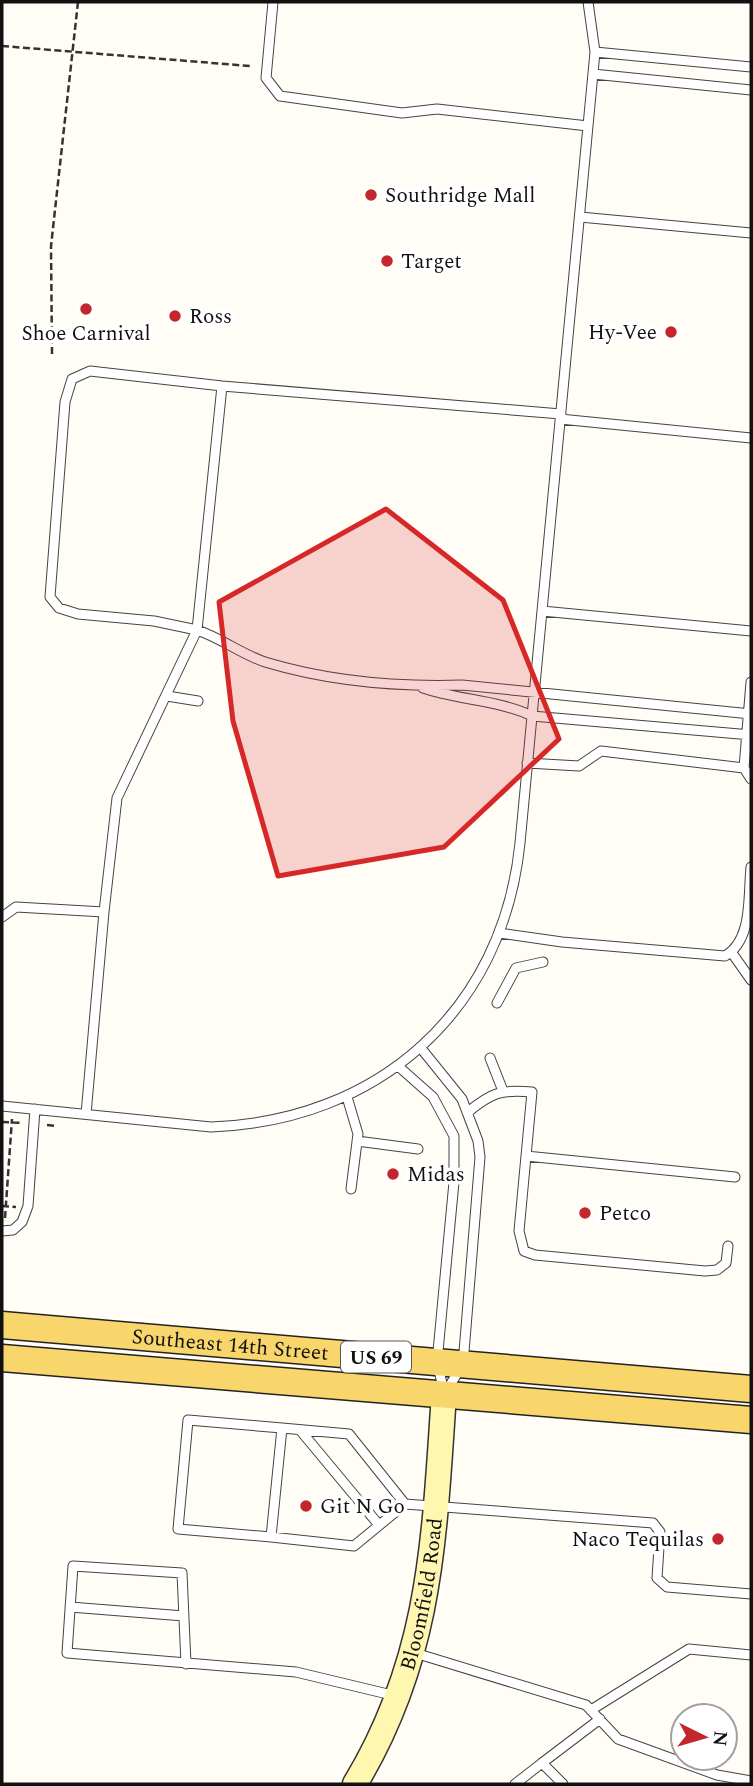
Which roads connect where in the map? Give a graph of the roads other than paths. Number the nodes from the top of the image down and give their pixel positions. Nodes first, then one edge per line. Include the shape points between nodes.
1 (273, 2) edge
2 (589, 2) edge
3 (596, 52) junction
4 (751, 66) edge
5 (593, 74) junction
6 (751, 90) edge
7 (589, 126) junction
8 (580, 217) junction
9 (751, 233) edge
10 (222, 386) junction
11 (561, 417) junction
12 (751, 438) edge
13 (542, 611) junction
14 (197, 630) junction
15 (751, 631) edge
16 (751, 682) edge
17 (418, 687) junction
18 (534, 692) junction
19 (167, 696) junction
20 (198, 701) dead end
21 (750, 714) edge
22 (532, 716) junction
23 (749, 735) edge
24 (527, 763) junction
25 (744, 768) junction
26 (751, 779) edge
27 (751, 867) edge
28 (104, 912) junction
29 (2, 917) edge
30 (499, 933) junction
31 (732, 953) junction
32 (543, 962) dead end
33 (751, 980) edge
34 (497, 1003) dead end
35 (420, 1047) junction
36 (490, 1058) dead end
37 (398, 1066) junction
38 (503, 1091) junction
39 (347, 1097) junction
40 (2, 1106) edge
41 (36, 1109) junction
42 (468, 1112) junction
43 (86, 1114) junction
44 (357, 1141) junction
45 (418, 1149) dead end
46 (526, 1156) junction
47 (735, 1177) dead end
48 (351, 1189) dead end
49 (2, 1231) edge
50 (728, 1245) dead end
51 (2, 1325) edge
52 (2, 1358) edge
53 (450, 1363) junction
54 (751, 1389) edge
55 (444, 1394) junction
56 (751, 1420) edge
57 (282, 1428) junction
58 (300, 1430) junction
59 (344, 1462) dead end
60 (334, 1470) junction
61 (357, 1479) dead end
62 (347, 1486) junction
63 (405, 1504) junction
64 (436, 1508) junction
65 (379, 1525) junction
66 (271, 1537) junction
67 (751, 1594) edge
68 (70, 1607) junction
69 (184, 1616) junction
70 (413, 1652) junction
71 (751, 1655) edge
72 (186, 1664) junction
73 (398, 1696) junction
74 (591, 1710) junction
75 (600, 1719) junction
76 (542, 1763) junction
77 (751, 1781) edge
78 (355, 1784) edge
79 (515, 1784) edge
80 (563, 1784) edge

1 - 7 lane via 266,78 280,96 402,113 437,109
2 - 3 lane
3 - 4 lane
3 - 5 lane
5 - 6 lane
5 - 7 lane
7 - 8 lane
8 - 9 lane
8 - 11 lane
10 - 11 lane
10 - 14 lane
10 - 14 lane via 90,371 72,379 65,402 50,597 59,608 78,614
11 - 12 lane
11 - 13 lane
13 - 15 lane
13 - 18 lane
14 - 17 lane via 263,661
14 - 19 lane
16 - 21 lane
17 - 18 lane via 462,685
17 - 22 lane
18 - 21 lane
18 - 22 lane
19 - 20 lane
19 - 28 lane via 117,798
21 - 23 lane
22 - 23 lane
22 - 24 lane
23 - 25 lane
24 - 25 lane via 579,765 601,751
24 - 30 lane via 518,861
25 - 26 lane
27 - 31 lane via 745,933
28 - 29 lane via 16,907
28 - 43 lane
30 - 31 lane via 553,942
30 - 35 lane via 459,1006
31 - 33 lane
32 - 34 lane via 516,968
35 - 37 lane
35 - 42 lane
36 - 38 lane
37 - 39 lane
37 - 53 lane via 433,1097 454,1136
38 - 42 lane
38 - 46 lane via 532,1092
39 - 43 lane via 305,1114 243,1126
39 - 44 lane
40 - 41 lane
41 - 43 lane
41 - 49 lane via 26,1213 13,1230
42 - 53 lane via 480,1157
44 - 45 lane
44 - 48 lane
46 - 47 lane
46 - 50 lane via 519,1231 524,1251 705,1271 726,1263
51 - 53 main road, Southeast 14th Street / US 69
52 - 55 main road, Southeast 14th Street / US 69
53 - 54 main road, Southeast 14th Street / US 69
53 - 55 lane
53 - 55 lane
55 - 56 main road, Southeast 14th Street / US 69
55 - 64 street, Bloomfield Road
57 - 58 lane
57 - 66 lane
57 - 66 lane via 188,1420 178,1529
58 - 60 lane
58 - 63 lane via 349,1434
59 - 60 lane
60 - 62 lane
61 - 62 lane
62 - 65 lane
63 - 64 lane
63 - 65 lane
64 - 67 lane via 653,1523 660,1532 657,1578 667,1587
64 - 70 street, Bloomfield Road via 429,1585
65 - 66 lane via 355,1546
68 - 69 lane
68 - 69 lane via 73,1566 183,1573
68 - 72 lane via 67,1653
69 - 72 lane
70 - 73 street, Bloomfield Road
70 - 74 lane
71 - 74 lane via 689,1649
72 - 73 lane via 296,1672
73 - 78 street, Bloomfield Road
74 - 75 lane
75 - 76 lane
75 - 77 lane via 618,1739 717,1775
76 - 79 lane
76 - 80 lane

